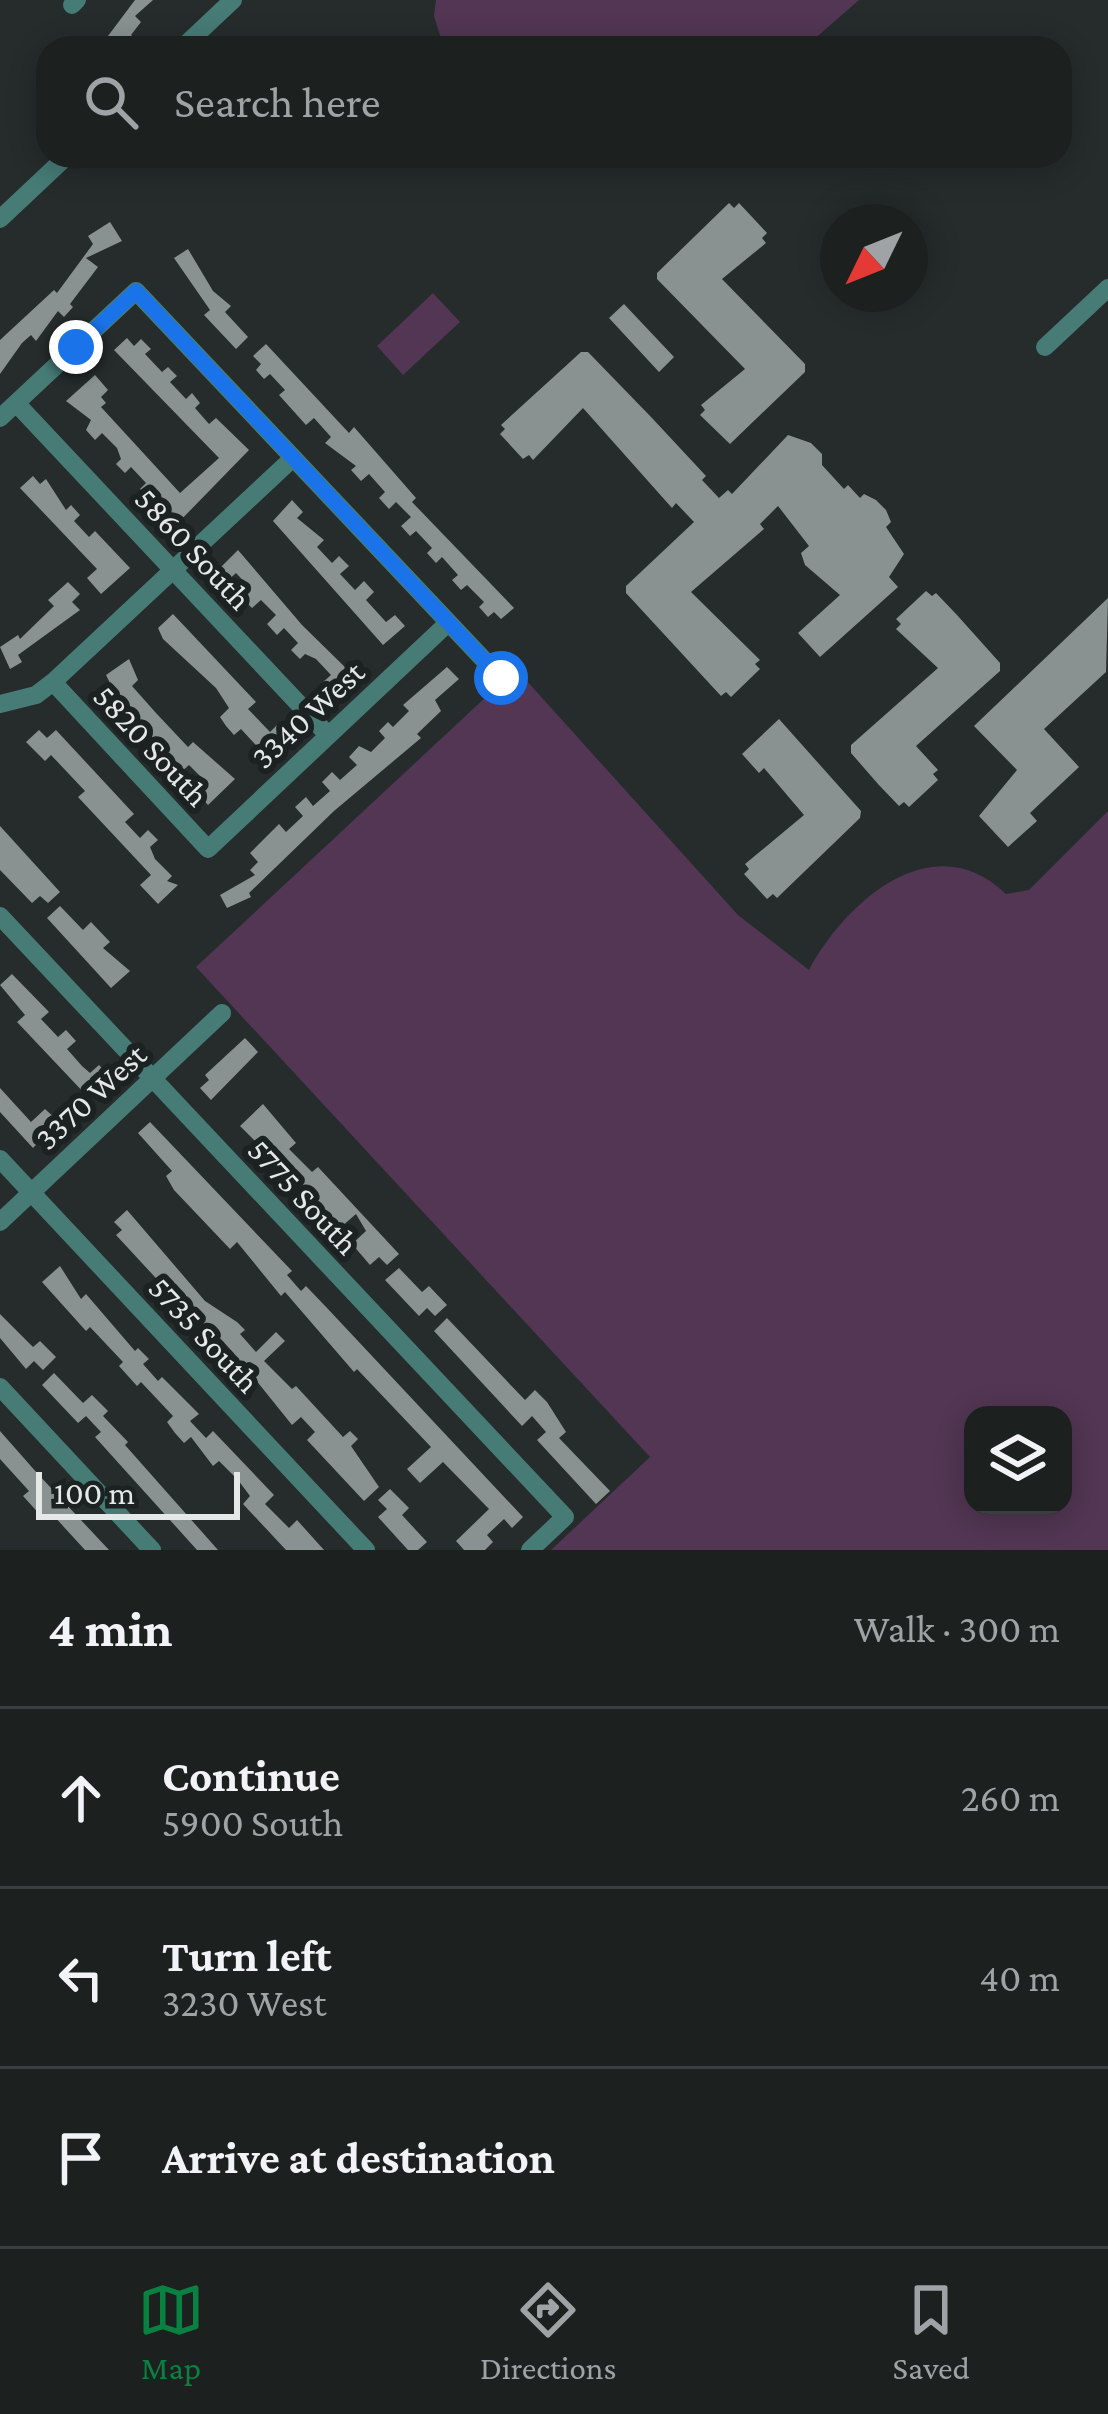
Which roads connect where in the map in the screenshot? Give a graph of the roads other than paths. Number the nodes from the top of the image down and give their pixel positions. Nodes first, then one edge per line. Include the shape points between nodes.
1 (233, 0) edge
2 (195, 36) edge
3 (54, 168) edge
4 (0, 219) edge
5 (1108, 288) edge
6 (1045, 347) dead end
7 (16, 403) junction
8 (0, 418) edge
9 (292, 458) junction
10 (174, 571) junction
11 (448, 623) junction
12 (501, 678) dead end
13 (53, 682) junction
14 (0, 704) edge
15 (328, 735) junction
16 (208, 848) joint
17 (0, 916) edge
18 (222, 1013) dead end
19 (152, 1079) junction
20 (0, 1159) edge
21 (31, 1193) junction
22 (0, 1222) edge
23 (0, 1388) edge
24 (152, 1550) edge
25 (366, 1550) edge
26 (530, 1550) edge

1 - 2 street
3 - 4 street
5 - 6 street
7 - 8 street
7 - 9 street via 136,291
7 - 10 street, 5860 South
9 - 10 street
9 - 11 street
10 - 13 street
10 - 15 street, 5860 South
11 - 12 street
11 - 15 street, 3340 West
13 - 14 street
13 - 16 street, 5820 South
15 - 16 street, 3340 West
17 - 19 street, 5775 South
18 - 19 street, 3370 West
19 - 21 street, 3370 West
19 - 26 street, 5775 South via 565,1517
20 - 21 street, 5735 South
21 - 22 street, 3370 West
21 - 25 street, 5735 South
23 - 24 street

